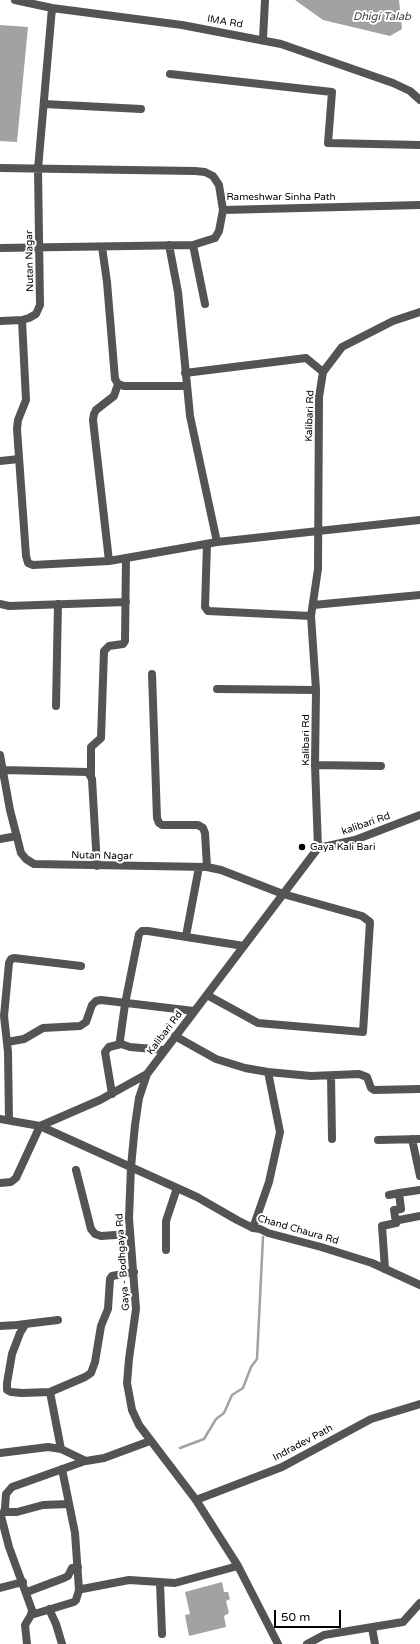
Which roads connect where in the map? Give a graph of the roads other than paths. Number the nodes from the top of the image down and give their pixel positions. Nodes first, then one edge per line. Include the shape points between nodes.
1 (16, 0) edge
2 (265, 0) edge
3 (43, 3) edge
4 (52, 8) junction
5 (263, 39) junction
6 (170, 74) dead end
7 (420, 100) edge
8 (44, 104) junction
9 (141, 109) dead end
10 (420, 145) edge
11 (0, 168) edge
12 (38, 169) junction
13 (420, 205) edge
14 (223, 210) junction
15 (169, 245) junction
16 (193, 245) junction
17 (102, 247) junction
18 (0, 248) edge
19 (39, 248) junction
20 (205, 304) dead end
21 (420, 312) edge
22 (22, 320) junction
23 (0, 322) edge
24 (323, 372) junction
25 (185, 373) junction
26 (118, 384) junction
27 (187, 386) junction
28 (19, 459) junction
29 (0, 461) edge
30 (420, 520) edge
31 (318, 530) junction
32 (217, 542) junction
33 (207, 544) junction
34 (126, 558) junction
35 (109, 561) junction
36 (420, 595) edge
37 (126, 602) junction
38 (0, 604) edge
39 (58, 604) junction
40 (313, 605) junction
41 (312, 616) junction
42 (152, 674) dead end
43 (217, 689) dead end
44 (316, 690) junction
45 (56, 706) dead end
46 (0, 755) edge
47 (315, 765) junction
48 (381, 766) dead end
49 (2, 770) junction
50 (91, 775) junction
51 (420, 815) edge
52 (17, 836) junction
53 (0, 839) edge
54 (318, 848) junction
55 (97, 866) junction
56 (203, 867) junction
57 (282, 894) junction
58 (186, 936) junction
59 (244, 946) junction
60 (81, 966) dead end
61 (207, 995) junction
62 (125, 1004) junction
63 (194, 1011) junction
64 (2, 1032) edge
65 (175, 1036) junction
66 (7, 1042) junction
67 (121, 1044) junction
68 (165, 1050) junction
69 (268, 1072) junction
70 (147, 1074) junction
71 (331, 1076) junction
72 (420, 1089) edge
73 (112, 1094) junction
74 (4, 1120) edge
75 (40, 1126) junction
76 (332, 1139) dead end
77 (416, 1139) edge
78 (378, 1140) dead end
79 (131, 1167) junction
80 (76, 1170) dead end
81 (420, 1176) edge
82 (0, 1183) edge
83 (177, 1188) junction
84 (420, 1190) edge
85 (399, 1193) junction
86 (389, 1195) dead end
87 (420, 1216) edge
88 (396, 1223) junction
89 (253, 1228) junction
90 (130, 1234) junction
91 (166, 1250) dead end
92 (385, 1269) junction
93 (134, 1272) junction
94 (420, 1285) edge
95 (58, 1320) dead end
96 (24, 1325) junction
97 (0, 1326) edge
98 (50, 1392) junction
99 (420, 1404) edge
100 (150, 1441) junction
101 (61, 1449) junction
102 (0, 1453) edge
103 (86, 1461) junction
104 (62, 1469) junction
105 (196, 1500) junction
106 (69, 1504) junction
107 (2, 1515) edge
108 (238, 1566) junction
109 (78, 1567) junction
110 (23, 1582) junction
111 (160, 1583) junction
112 (0, 1588) edge
113 (79, 1590) junction
114 (26, 1592) junction
115 (420, 1603) edge
116 (49, 1609) junction
117 (417, 1611) edge
118 (31, 1615) junction
119 (372, 1628) junction
120 (162, 1634) dead end
121 (26, 1644) edge
122 (62, 1644) edge
123 (278, 1644) edge
124 (307, 1644) edge
125 (375, 1644) edge

1 - 3 street, IMA Rd
2 - 5 street
3 - 4 street, IMA Rd
4 - 5 street, IMA Rd via 182,25
4 - 8 street, Nutan Nagar
5 - 7 street, IMA Rd via 365,72 410,91
6 - 10 street via 332,92 328,143
8 - 9 street
8 - 12 street, Nutan Nagar
11 - 12 street, Rameshwar Sinha Path
12 - 14 street, Rameshwar Sinha Path via 205,172 213,176 219,185
12 - 19 street, Nutan Nagar
13 - 14 street, Rameshwar Sinha Path
14 - 16 street via 215,238
15 - 16 street
15 - 17 street
15 - 25 street via 178,292
16 - 20 street
17 - 19 street
17 - 26 street via 108,282 114,371
18 - 19 street
19 - 22 street, Nutan Nagar via 40,305 36,314
21 - 24 street, Kalibari Rd via 393,321 342,347
22 - 23 street, Nutan Nagar
22 - 28 street via 26,400 18,420
24 - 25 street via 306,358
24 - 31 street, Kalibari Rd via 319,397
25 - 27 street
26 - 27 street
26 - 35 street via 114,396 96,410 93,420
27 - 32 street via 190,416
28 - 29 street
28 - 35 street via 28,563 40,566
30 - 31 street
31 - 32 street
31 - 40 street, Kalibari Rd via 318,570
32 - 33 street
33 - 34 street
33 - 41 street via 205,607 208,611
34 - 35 street
34 - 37 street
36 - 40 street
37 - 39 street
37 - 50 street via 125,641 123,644 109,646 104,651 101,738 91,747
38 - 39 street
39 - 45 street
40 - 41 street, Kalibari Rd
41 - 44 street, Kalibari Rd
42 - 56 street via 157,818 162,824 198,825 203,828
43 - 44 street
44 - 47 street, Kalibari Rd
46 - 49 street, Nutan Nagar
47 - 48 street
47 - 54 street, Kalibari Rd
49 - 50 street via 82,770
49 - 52 street, Nutan Nagar
50 - 55 street
51 - 54 street, kalibari Rd via 355,840
52 - 53 street
52 - 55 street, Nutan Nagar via 21,853 26,860 34,864
54 - 57 street, Kalibari Rd
55 - 56 street, Nutan Nagar
56 - 57 street, Nutan Nagar via 221,870
56 - 58 street
57 - 59 street, Kalibari Rd
57 - 61 street, Nutan Nagar via 362,916 370,922 363,1032 258,1023
58 - 59 street
58 - 62 street via 142,931 138,938
59 - 61 street, Kalibari Rd
60 - 64 street via 11,959
61 - 63 street, Kalibari Rd
62 - 63 street
62 - 66 street via 96,1001 86,1022 80,1026 43,1028 24,1039
62 - 67 street
63 - 65 street, Kalibari Rd
64 - 66 street
65 - 68 street, Kalibari Rd
65 - 69 street via 216,1059
66 - 74 street
67 - 68 street
67 - 73 street via 109,1047 105,1052
68 - 70 street, Kalibari Rd
69 - 71 street
69 - 89 street via 280,1132 269,1182
70 - 73 street
70 - 79 street, Kalibari Rd via 139,1098
71 - 72 street via 363,1075 367,1077 374,1090
71 - 76 street
73 - 75 street
74 - 75 street
75 - 79 street
75 - 82 street via 16,1178 11,1182
77 - 78 street
77 - 81 street
79 - 83 street, Chand Chaura Rd
79 - 90 street, Gaya - Bodhgaya Rd
80 - 90 street via 91,1229 95,1234
83 - 89 street, Chand Chaura Rd
83 - 91 street via 166,1221
84 - 85 street
85 - 86 street
85 - 88 street via 401,1209 394,1210
87 - 88 street via 399,1220
88 - 92 street via 382,1226
89 - 92 street, Chand Chaura Rd via 268,1234 322,1246
90 - 93 street, Gaya - Bodhgaya Rd
92 - 94 street, Chand Chaura Rd
93 - 98 street via 110,1278 108,1309 101,1326 96,1362 91,1373
93 - 100 street, Gaya - Bodhgaya Rd via 136,1309 129,1359 128,1392 136,1419
95 - 96 street
96 - 97 street
96 - 98 street via 12,1354 7,1390 22,1393
98 - 101 street
99 - 105 street, Indradev Path via 371,1419 282,1467
100 - 103 street via 104,1458
100 - 105 street, Gaya - Bodhgaya Rd
101 - 102 street via 40,1447
101 - 103 street
103 - 104 street
104 - 106 street
104 - 107 street via 12,1487 6,1494
105 - 108 street, Gaya - Bodhgaya Rd
106 - 107 street via 43,1505
106 - 109 street
107 - 110 street via 9,1547
108 - 111 street via 175,1583
108 - 123 street, Gaya - Bodhgaya Rd
109 - 113 street
109 - 114 street via 72,1568 64,1578
110 - 112 street
110 - 114 street
111 - 113 street via 129,1580
111 - 120 street
113 - 116 street via 74,1602
114 - 118 street via 32,1610
115 - 117 street
116 - 118 street
116 - 122 street
117 - 119 street via 404,1622
118 - 121 street via 25,1625
119 - 124 street via 324,1635
119 - 125 street

